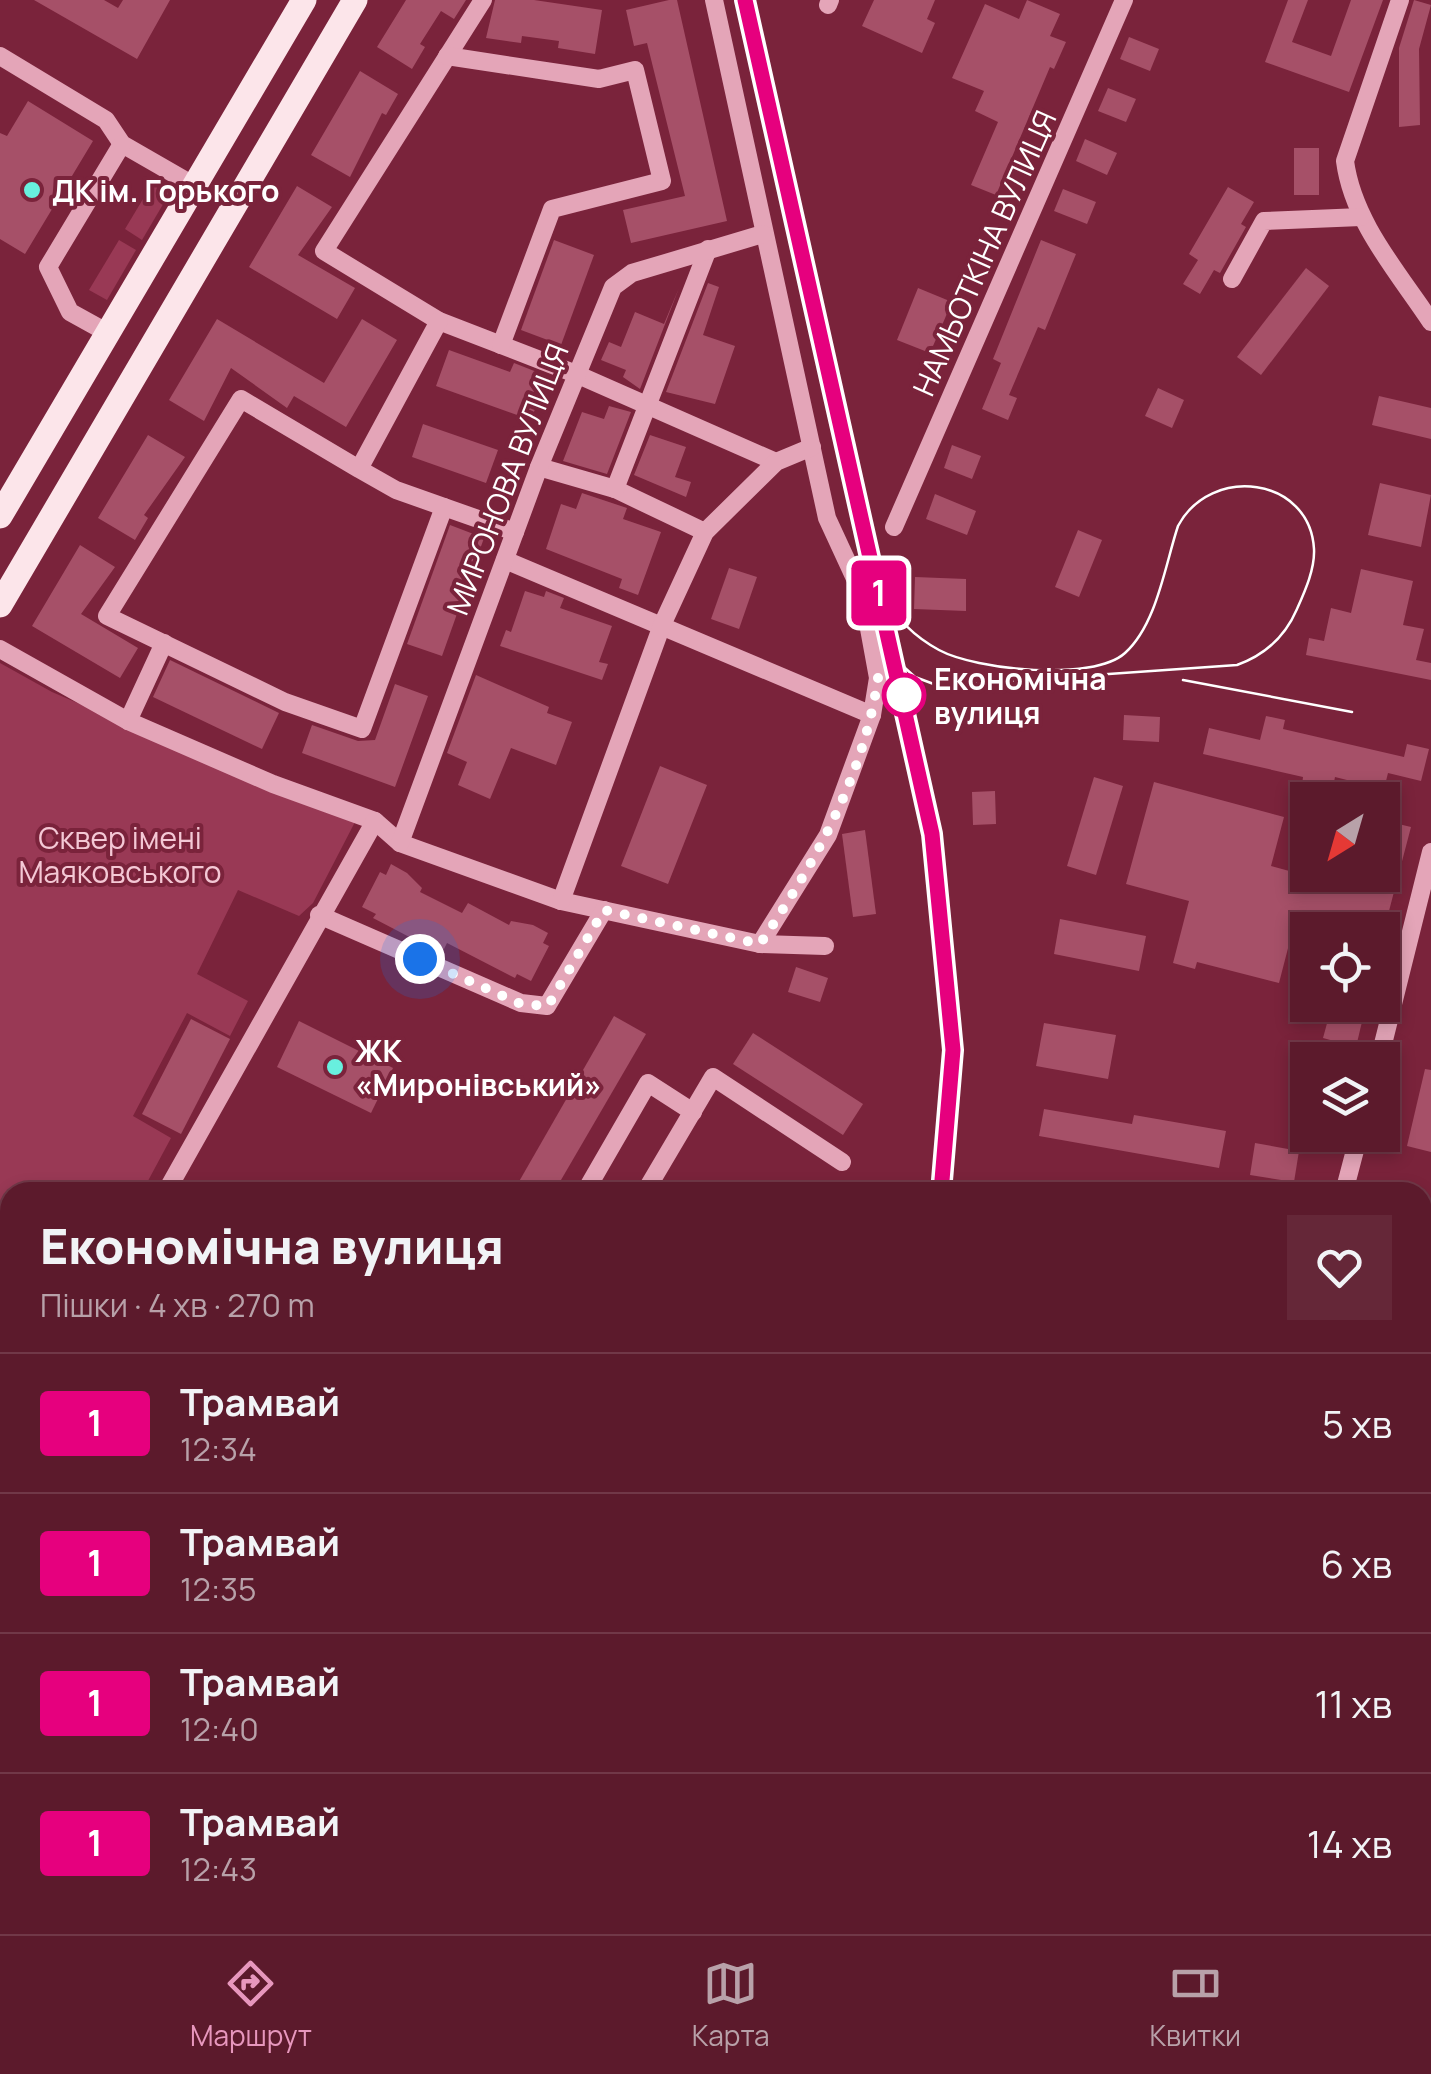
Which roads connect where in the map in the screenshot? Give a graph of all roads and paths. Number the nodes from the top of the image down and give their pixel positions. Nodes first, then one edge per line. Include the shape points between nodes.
1 (304, 0) edge
2 (355, 0) edge
3 (483, 0) edge
4 (714, 0) edge
5 (1124, 0) edge
6 (1400, 0) edge
7 (0, 56) edge
8 (447, 56) junction
9 (122, 144) junction
10 (194, 186) junction
11 (1362, 217) junction
12 (763, 234) junction
13 (708, 250) junction
14 (1232, 279) dead end
15 (438, 321) junction
16 (1431, 322) edge
17 (108, 333) junction
18 (501, 344) junction
19 (576, 374) junction
20 (647, 405) junction
21 (812, 447) junction
22 (776, 462) junction
23 (539, 466) junction
24 (359, 469) junction
25 (615, 489) junction
26 (444, 507) junction
27 (0, 516) edge
28 (894, 527) dead end
29 (515, 532) junction
30 (705, 532) junction
31 (505, 560) junction
32 (0, 604) edge
33 (662, 625) junction
34 (164, 644) junction
35 (0, 649) edge
36 (872, 714) junction
37 (128, 721) junction
38 (375, 821) junction
39 (400, 843) junction
40 (1431, 852) edge
41 (561, 901) junction
42 (604, 910) junction
43 (319, 915) junction
44 (760, 944) junction
45 (825, 946) dead end
46 (1384, 1042) edge
47 (692, 1112) junction
48 (1355, 1152) edge
49 (842, 1162) dead end
50 (172, 1182) edge
51 (591, 1182) edge
52 (651, 1182) edge
53 (1347, 1182) edge

1 - 10 main road
2 - 32 main road
3 - 8 street
4 - 12 street
5 - 28 street, НАМЬОТКІНА ВУЛИЦЯ
6 - 11 street via 1346,162
7 - 9 street via 106,120
8 - 15 street via 324,251
8 - 18 street via 599,79 635,70 662,181 552,209
9 - 10 street
9 - 17 street via 48,268 70,312
10 - 17 main road
11 - 14 street via 1264,221
11 - 16 street
12 - 13 street, МИРОНОВА ВУЛИЦЯ
12 - 21 street
13 - 19 street, МИРОНОВА ВУЛИЦЯ via 620,279
13 - 20 street
15 - 18 street
15 - 24 street
17 - 27 main road
18 - 19 street
19 - 20 street
19 - 23 street, МИРОНОВА ВУЛИЦЯ
20 - 22 street
20 - 25 street
21 - 22 street
21 - 36 street via 826,518 862,596 878,678
22 - 30 street
23 - 25 street
23 - 29 street, МИРОНОВА ВУЛИЦЯ
24 - 26 street
24 - 34 street via 241,399 107,616
25 - 30 street
26 - 29 street
26 - 34 street via 362,729 285,702
29 - 31 street, МИРОНОВА ВУЛИЦЯ
30 - 33 street
31 - 33 street
31 - 39 street, МИРОНОВА ВУЛИЦЯ
33 - 36 street
33 - 41 street
34 - 37 street
35 - 37 street
36 - 44 street via 828,834
37 - 38 street
38 - 39 street
38 - 43 street
39 - 41 street
40 - 46 street
41 - 42 street
42 - 43 street via 548,1006 521,1004
42 - 44 street
43 - 50 street
44 - 45 street
47 - 49 street via 713,1077
47 - 51 street via 648,1083
47 - 52 street
48 - 53 street

